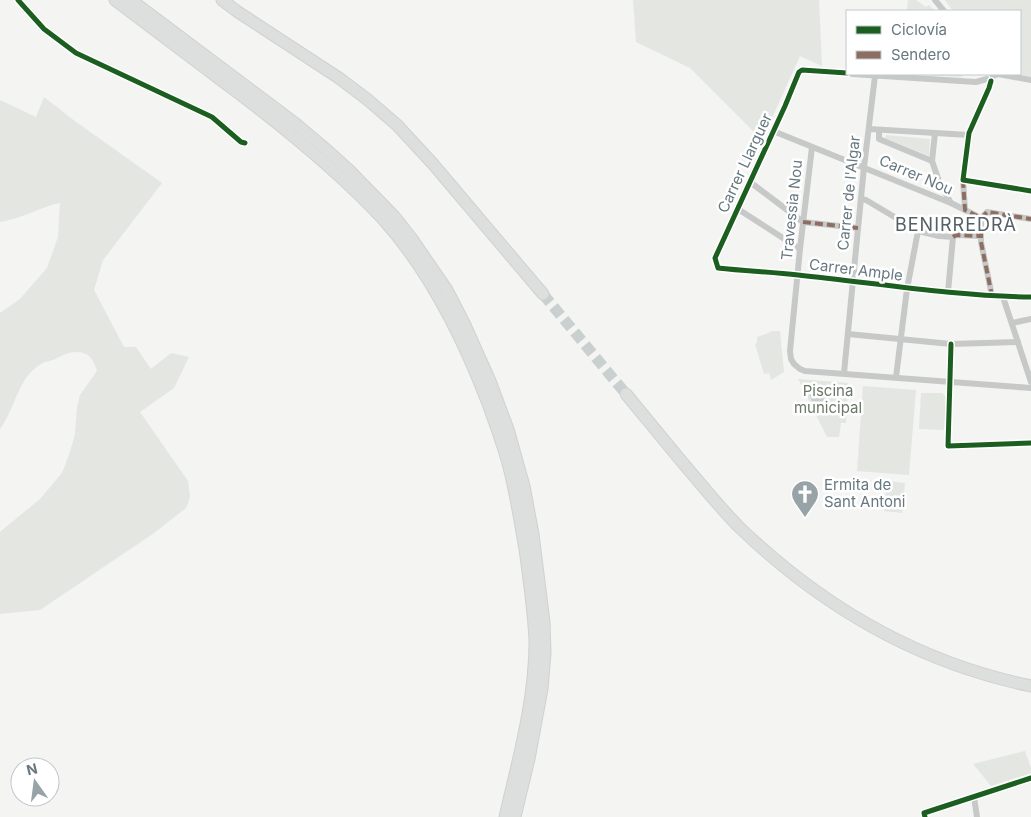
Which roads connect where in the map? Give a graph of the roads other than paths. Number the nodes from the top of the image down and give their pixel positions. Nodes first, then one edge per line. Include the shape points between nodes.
1 (18, 0) edge
2 (115, 0) edge
3 (131, 0) edge
4 (215, 0) edge
5 (222, 0) edge
6 (935, 0) edge
7 (943, 10) edge
8 (280, 40) junction
9 (846, 73) edge
10 (864, 75) edge
11 (1004, 75) edge
12 (875, 76) junction
13 (990, 77) edge
14 (1031, 80) edge
15 (869, 129) junction
16 (879, 130) junction
17 (773, 131) junction
18 (935, 133) junction
19 (969, 135) junction
20 (245, 143) dead end
21 (812, 148) junction
22 (932, 161) junction
23 (864, 167) junction
24 (964, 180) junction
25 (750, 182) junction
26 (1031, 191) edge
27 (861, 199) junction
28 (950, 203) junction
29 (738, 209) junction
30 (965, 210) junction
31 (981, 218) junction
32 (1031, 219) edge
33 (803, 222) junction
34 (858, 228) junction
35 (918, 231) junction
36 (980, 236) junction
37 (953, 237) junction
38 (800, 249) junction
39 (718, 268) joint
40 (798, 275) junction
41 (852, 282) junction
42 (906, 288) junction
43 (948, 292) junction
44 (543, 294) tunnel mouth
45 (992, 296) junction
46 (1003, 296) junction
47 (1031, 297) edge
48 (1031, 319) edge
49 (1012, 323) junction
50 (848, 334) junction
51 (900, 339) junction
52 (1018, 342) junction
53 (951, 344) junction
54 (844, 373) junction
55 (896, 378) junction
56 (950, 382) junction
57 (1031, 382) edge
58 (1031, 388) edge
59 (626, 394) tunnel mouth
60 (1031, 443) edge
61 (964, 668) junction
62 (978, 673) junction
63 (1031, 682) edge
64 (1031, 686) edge
65 (1031, 694) edge
66 (1031, 778) edge
67 (974, 797) junction
68 (504, 817) edge
69 (515, 817) edge
70 (924, 817) edge
71 (977, 817) edge

1 - 20 street via 44,28 76,54 212,117
2 - 68 highway via 287,130 346,181 401,242 458,334 477,375 509,467 533,614 534,652 529,704
3 - 69 highway via 296,124 349,170 412,239 464,323 508,428 524,486 544,622 546,653 542,689
4 - 8 highway via 260,33
5 - 8 highway
6 - 7 street
8 - 44 highway via 352,88 397,125 434,164
9 - 17 street, Carrer Llarguer via 799,72
10 - 12 street
11 - 14 street
12 - 13 street via 976,82
12 - 15 street, Carrer de l'Algar
13 - 19 street via 990,88
15 - 16 street
15 - 23 street, Carrer de l'Algar
16 - 18 street
16 - 22 street via 879,139
17 - 21 street, Carrer Nou
17 - 25 street, Carrer Llarguer
18 - 19 street
18 - 22 street
19 - 24 street
21 - 23 street, Carrer Nou
21 - 33 street, Travessia Nou
22 - 28 street
23 - 27 street, Carrer de l'Algar
23 - 28 street, Carrer Nou
24 - 26 street
24 - 30 street
25 - 29 street, Carrer Llarguer
25 - 33 street
27 - 34 street, Carrer de l'Algar
27 - 35 street
28 - 30 street, Carrer Nou
29 - 38 street
29 - 39 street, Carrer Llarguer via 716,258
30 - 31 street, Carrer Nou
31 - 32 street via 987,212
31 - 36 street
33 - 34 street
33 - 38 street, Travessia Nou
34 - 41 street, Carrer de l'Algar
35 - 37 street
35 - 42 street
36 - 37 street
36 - 45 street
37 - 43 street
38 - 40 street, Travessia Nou
39 - 40 street, Carrer Ample
40 - 41 street, Carrer Ample
40 - 54 street, Travessia Nou via 791,359 800,369
41 - 42 street, Carrer Ample
41 - 50 street, Carrer de l'Algar
42 - 43 street, Carrer Ample
42 - 51 street
43 - 45 street, Carrer Ample
45 - 46 street, Carrer Ample
46 - 47 street, Carrer Ample
46 - 49 street
48 - 49 street
49 - 52 street
50 - 51 street
50 - 54 street, Carrer de l'Algar
51 - 53 street
51 - 55 street
52 - 53 street
52 - 57 street
53 - 56 street
54 - 55 street
55 - 56 street
56 - 58 street
56 - 60 street via 948,446
59 - 61 highway via 715,501 771,557 855,618 925,654
61 - 62 highway
61 - 65 highway via 974,677
62 - 63 highway
62 - 64 highway
66 - 67 street
67 - 70 street via 924,813
67 - 71 street

